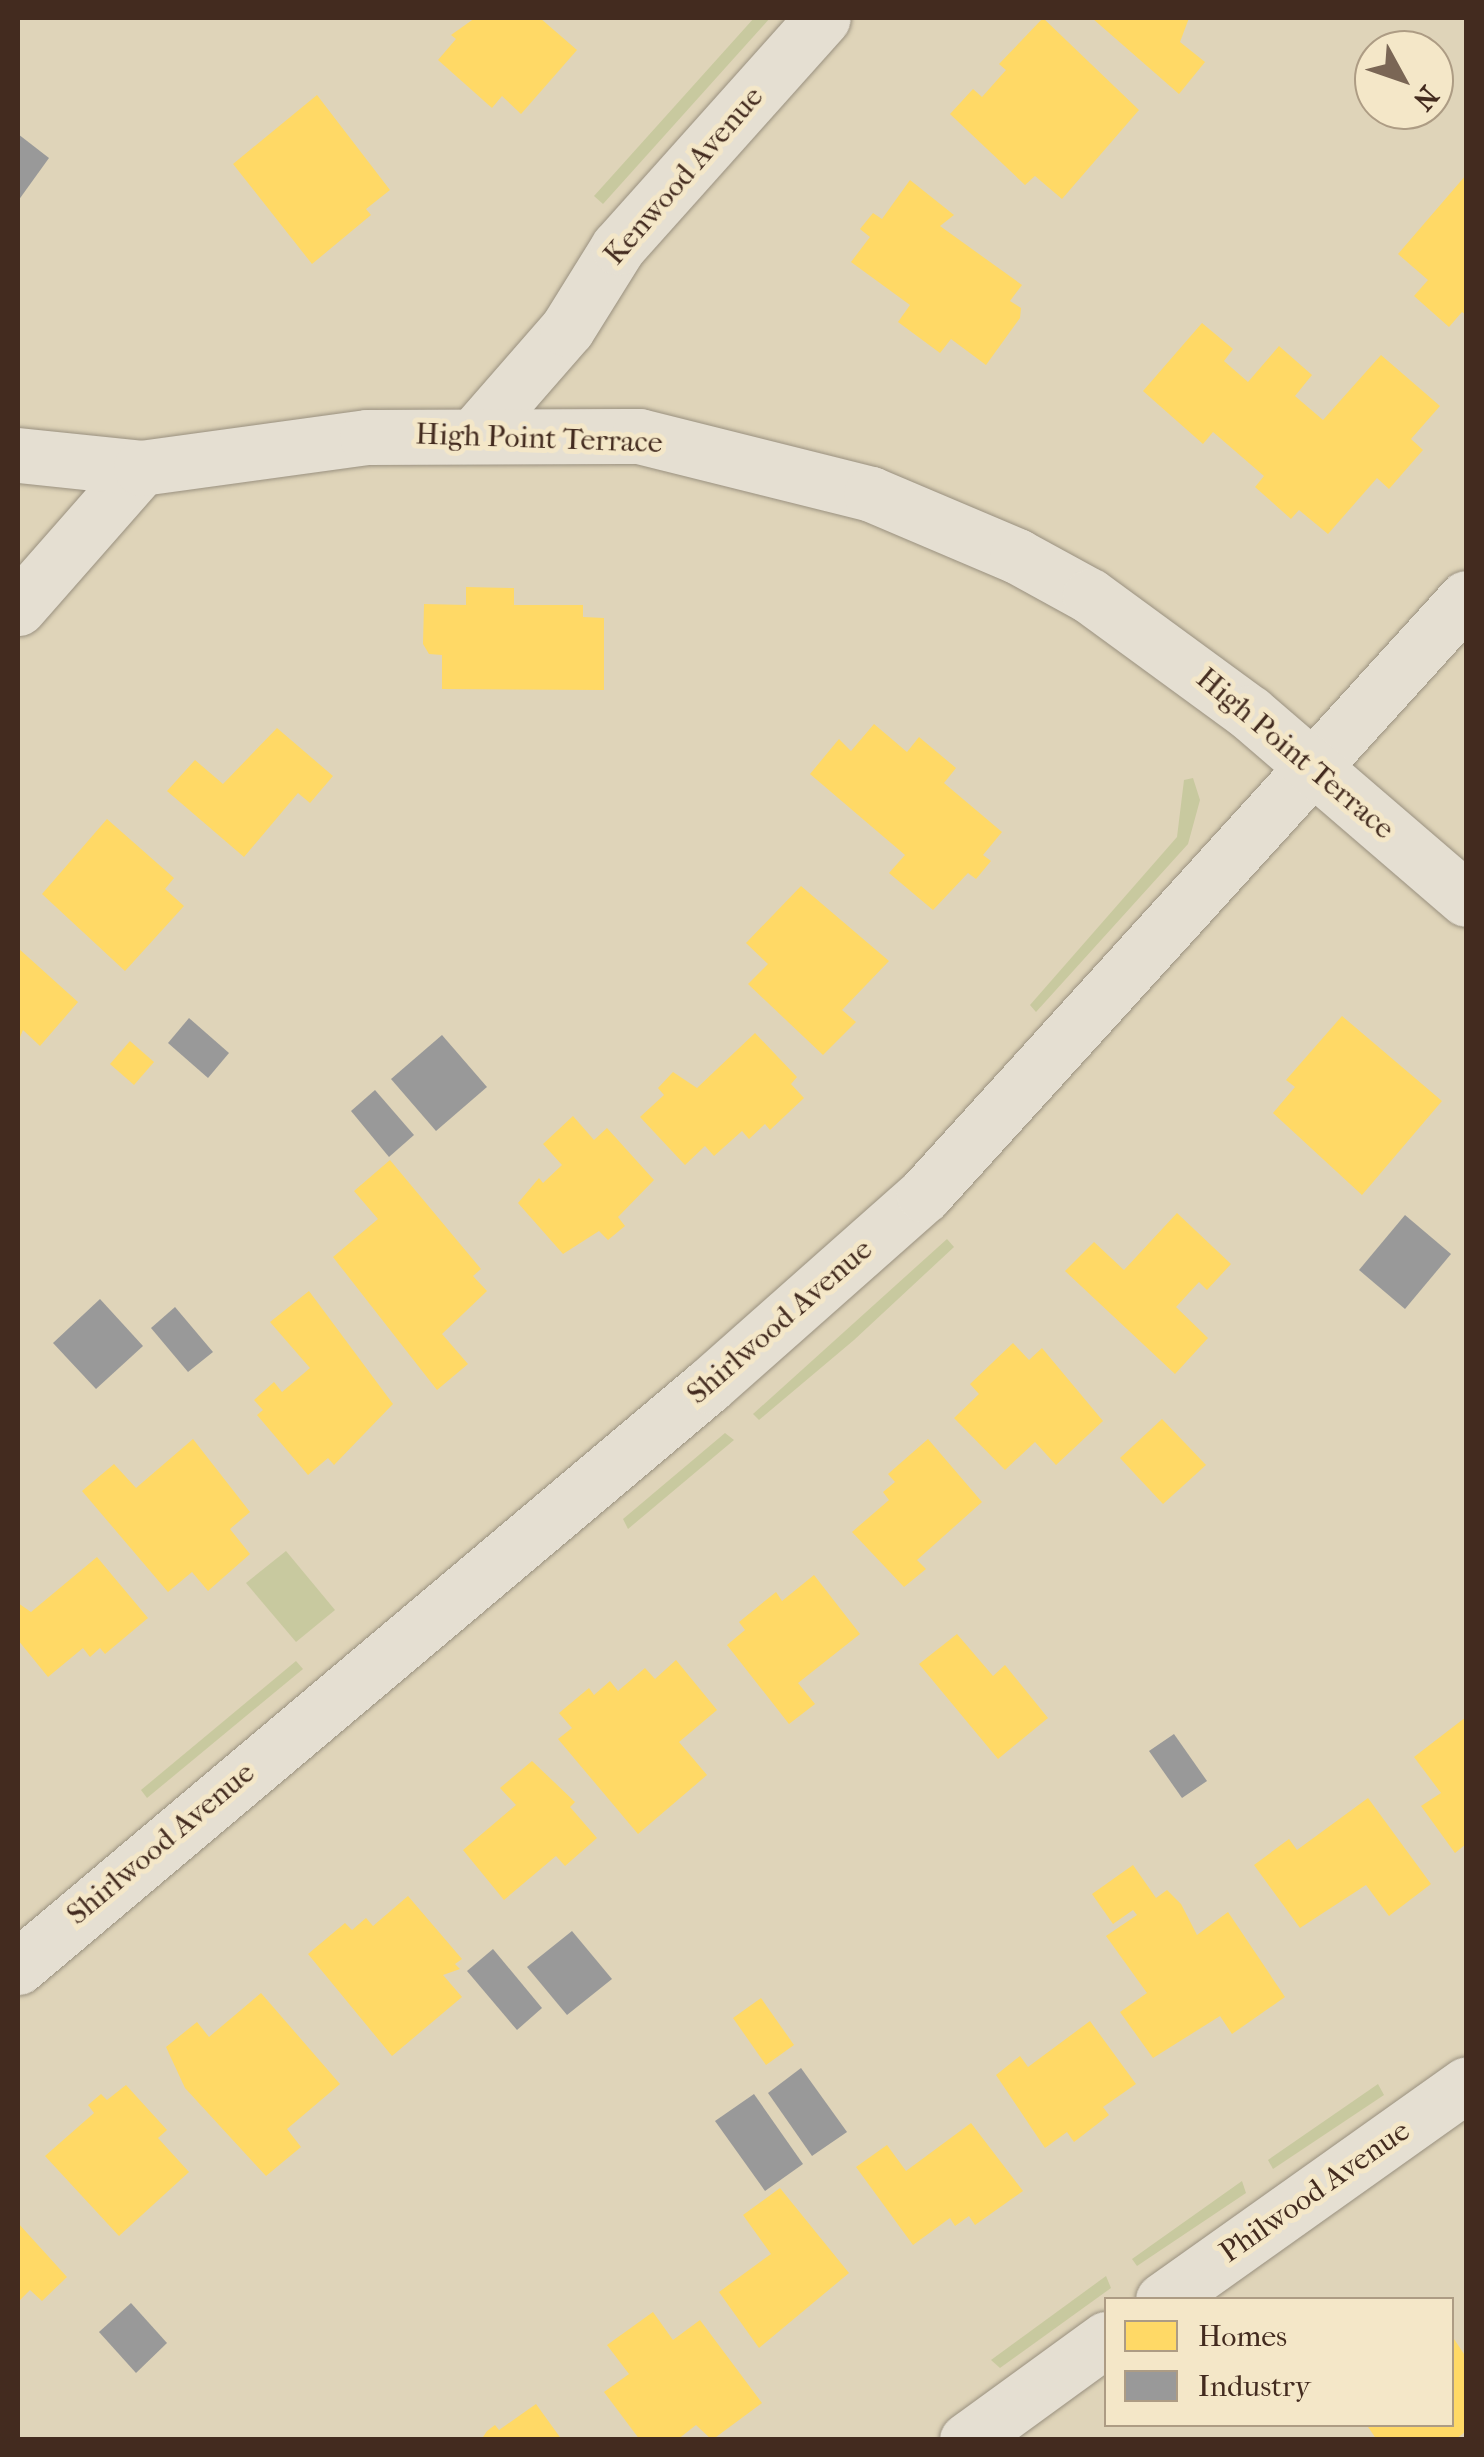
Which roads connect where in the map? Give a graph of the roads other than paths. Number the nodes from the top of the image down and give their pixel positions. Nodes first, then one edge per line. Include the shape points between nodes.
1 (822, 18) edge
2 (477, 432) junction
3 (18, 455) edge
4 (141, 468) junction
5 (1466, 598) edge
6 (18, 608) edge
7 (1314, 769) junction
8 (1466, 898) edge
9 (18, 1967) edge
10 (1466, 2085) edge
11 (1167, 2297) edge
12 (1104, 2341) edge
13 (967, 2440) edge

1 - 2 street, Kenwood Avenue via 618,247 567,330
2 - 4 street, High Point Terrace via 367,437
2 - 7 street, High Point Terrace via 639,436 786,468 920,512 1090,596 1250,712
3 - 4 street, High Point Terrace
4 - 6 street
5 - 7 street, Shirlwood Avenue
7 - 8 street, High Point Terrace
7 - 9 street, Shirlwood Avenue via 924,1195 708,1386
10 - 11 street, Philwood Avenue
12 - 13 street

